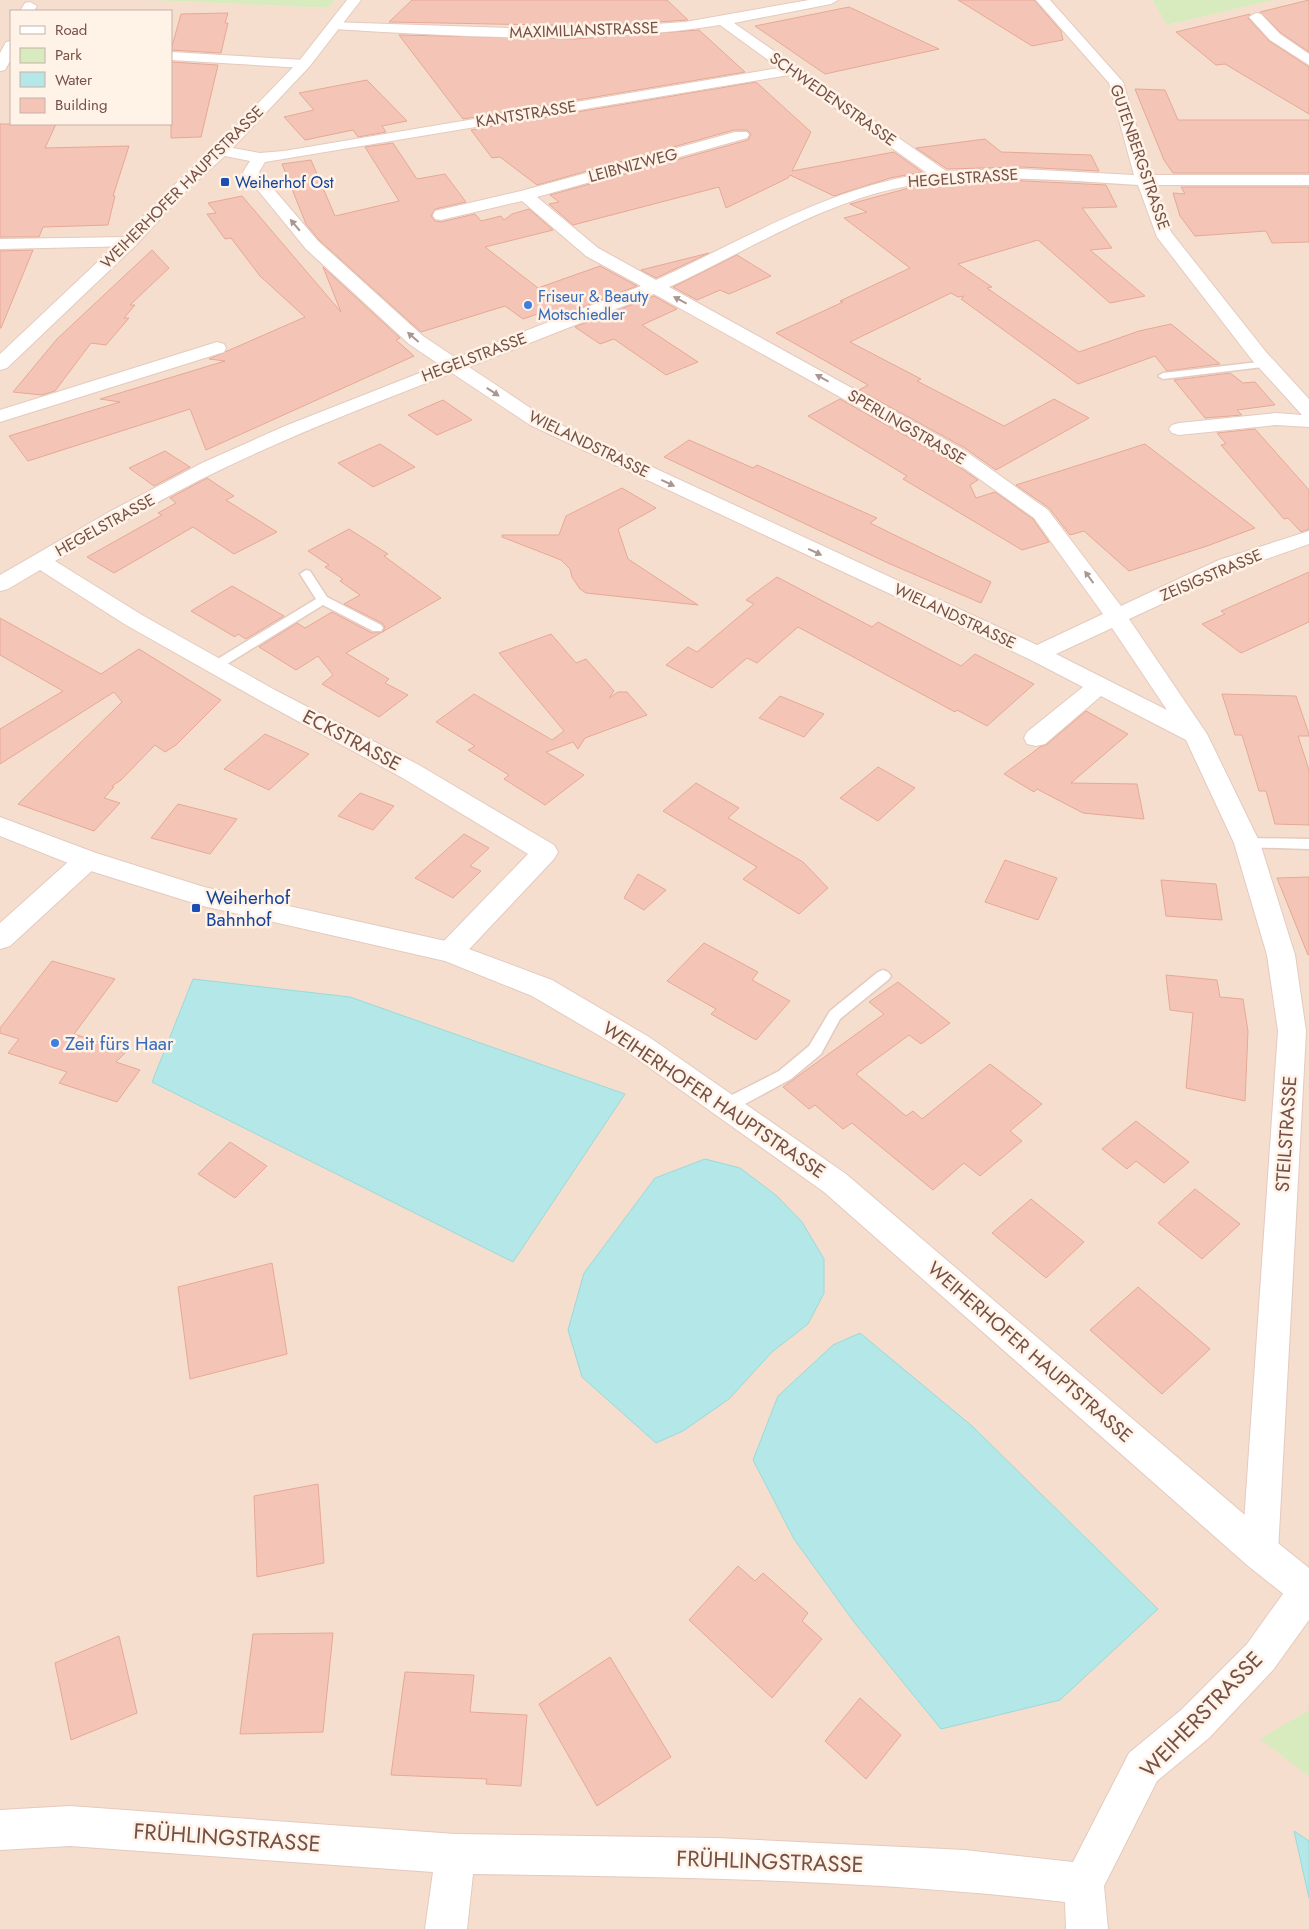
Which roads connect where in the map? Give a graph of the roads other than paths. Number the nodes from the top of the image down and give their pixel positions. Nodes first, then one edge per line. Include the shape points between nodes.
1 (354, 0) edge
2 (831, 0) edge
3 (1043, 0) edge
4 (1256, 17) dead end
5 (724, 21) junction
6 (336, 25) junction
7 (10, 49) edge
8 (172, 56) edge
9 (1309, 61) edge
10 (304, 64) junction
11 (0, 67) edge
12 (792, 70) junction
13 (741, 135) dead end
14 (221, 151) junction
15 (260, 158) junction
16 (943, 177) junction
17 (1144, 180) junction
18 (1309, 180) edge
19 (525, 194) junction
20 (440, 214) dead end
21 (128, 242) junction
22 (0, 244) edge
23 (655, 287) junction
24 (217, 348) dead end
25 (0, 364) edge
26 (1267, 364) junction
27 (452, 366) junction
28 (1164, 376) dead end
29 (1309, 411) edge
30 (0, 416) edge
31 (1309, 421) edge
32 (1179, 429) dead end
33 (1309, 538) edge
34 (40, 562) junction
35 (306, 574) dead end
36 (0, 584) edge
37 (323, 600) junction
38 (1116, 618) junction
39 (377, 628) dead end
40 (1037, 654) junction
41 (215, 666) junction
42 (1099, 686) junction
43 (1195, 734) junction
44 (1036, 738) dead end
45 (0, 826) edge
46 (1246, 844) junction
47 (1309, 844) edge
48 (87, 860) junction
49 (0, 939) edge
50 (450, 952) junction
51 (883, 976) dead end
52 (726, 1106) junction
53 (1260, 1552) junction
54 (1309, 1591) edge
55 (0, 1830) edge
56 (455, 1854) junction
57 (1084, 1884) junction
58 (446, 1929) edge
59 (1087, 1929) edge

1 - 6 street, WEIHERHOFER HAUPTSTRASSE
2 - 5 street, MAXIMILIANSTRASSE
3 - 17 street, GUTENBERGSTRASSE via 1116,82
4 - 9 street via 1275,37
5 - 6 street, MAXIMILIANSTRASSE via 636,30 530,34
5 - 12 street, SCHWEDENSTRASSE
6 - 10 street, WEIHERHOFER HAUPTSTRASSE
7 - 11 street
8 - 10 street
10 - 14 street, WEIHERHOFER HAUPTSTRASSE
12 - 15 street, KANTSTRASSE
12 - 16 street, SCHWEDENSTRASSE
13 - 19 street, LEIBNIZWEG
14 - 15 street
14 - 21 street, WEIHERHOFER HAUPTSTRASSE
27 -> 15 street, WIELANDSTRASSE via 416,340 312,245 251,172
16 - 17 street, HEGELSTRASSE via 1027,173
16 - 23 street, HEGELSTRASSE via 876,188 829,204
17 - 18 street, HEGELSTRASSE
17 - 26 street, GUTENBERGSTRASSE via 1163,232
19 - 20 street, LEIBNIZWEG
19 - 23 street via 592,252
21 - 22 street
21 - 25 street, WEIHERHOFER HAUPTSTRASSE
23 - 27 street, HEGELSTRASSE
38 -> 23 street, SPERLINGSTRASSE via 1041,514 957,454
24 - 30 street
26 - 28 lane
26 - 29 street, GUTENBERGSTRASSE
27 - 34 street, HEGELSTRASSE via 238,454 128,511
27 -> 40 street, WIELANDSTRASSE via 537,421
31 - 32 street via 1276,419
33 - 38 street, ZEISIGSTRASSE via 1227,565
34 - 36 street, HEGELSTRASSE
34 - 41 street, ECKSTRASSE
35 - 37 lane
37 - 39 lane
37 - 41 lane
38 - 40 street, ZEISIGSTRASSE
38 - 43 street, SPERLINGSTRASSE
40 - 42 street, WIELANDSTRASSE
41 - 50 street, ECKSTRASSE via 410,771 545,852
42 - 43 street, WIELANDSTRASSE
42 - 44 street
43 - 46 street, STEILSTRASSE
45 - 48 street, WEIHERHOFER HAUPTSTRASSE
46 - 47 lane
46 - 53 street, STEILSTRASSE via 1281,955 1292,1031
48 - 49 street
48 - 50 street, WEIHERHOFER HAUPTSTRASSE via 202,896
50 - 52 street, WEIHERHOFER HAUPTSTRASSE via 542,988 640,1045
51 - 52 lane via 835,1015 815,1050 785,1075
52 - 53 street, WEIHERHOFER HAUPTSTRASSE via 835,1183
53 - 54 street, WEIHERHOFER HAUPTSTRASSE
54 - 57 street, WEIHERSTRASSE via 1260,1658 1195,1724 1143,1767
55 - 56 street, FRÜHLINGSTRASSE via 70,1826
56 - 57 street, FRÜHLINGSTRASSE via 826,1863 965,1870
56 - 58 street
57 - 59 street

